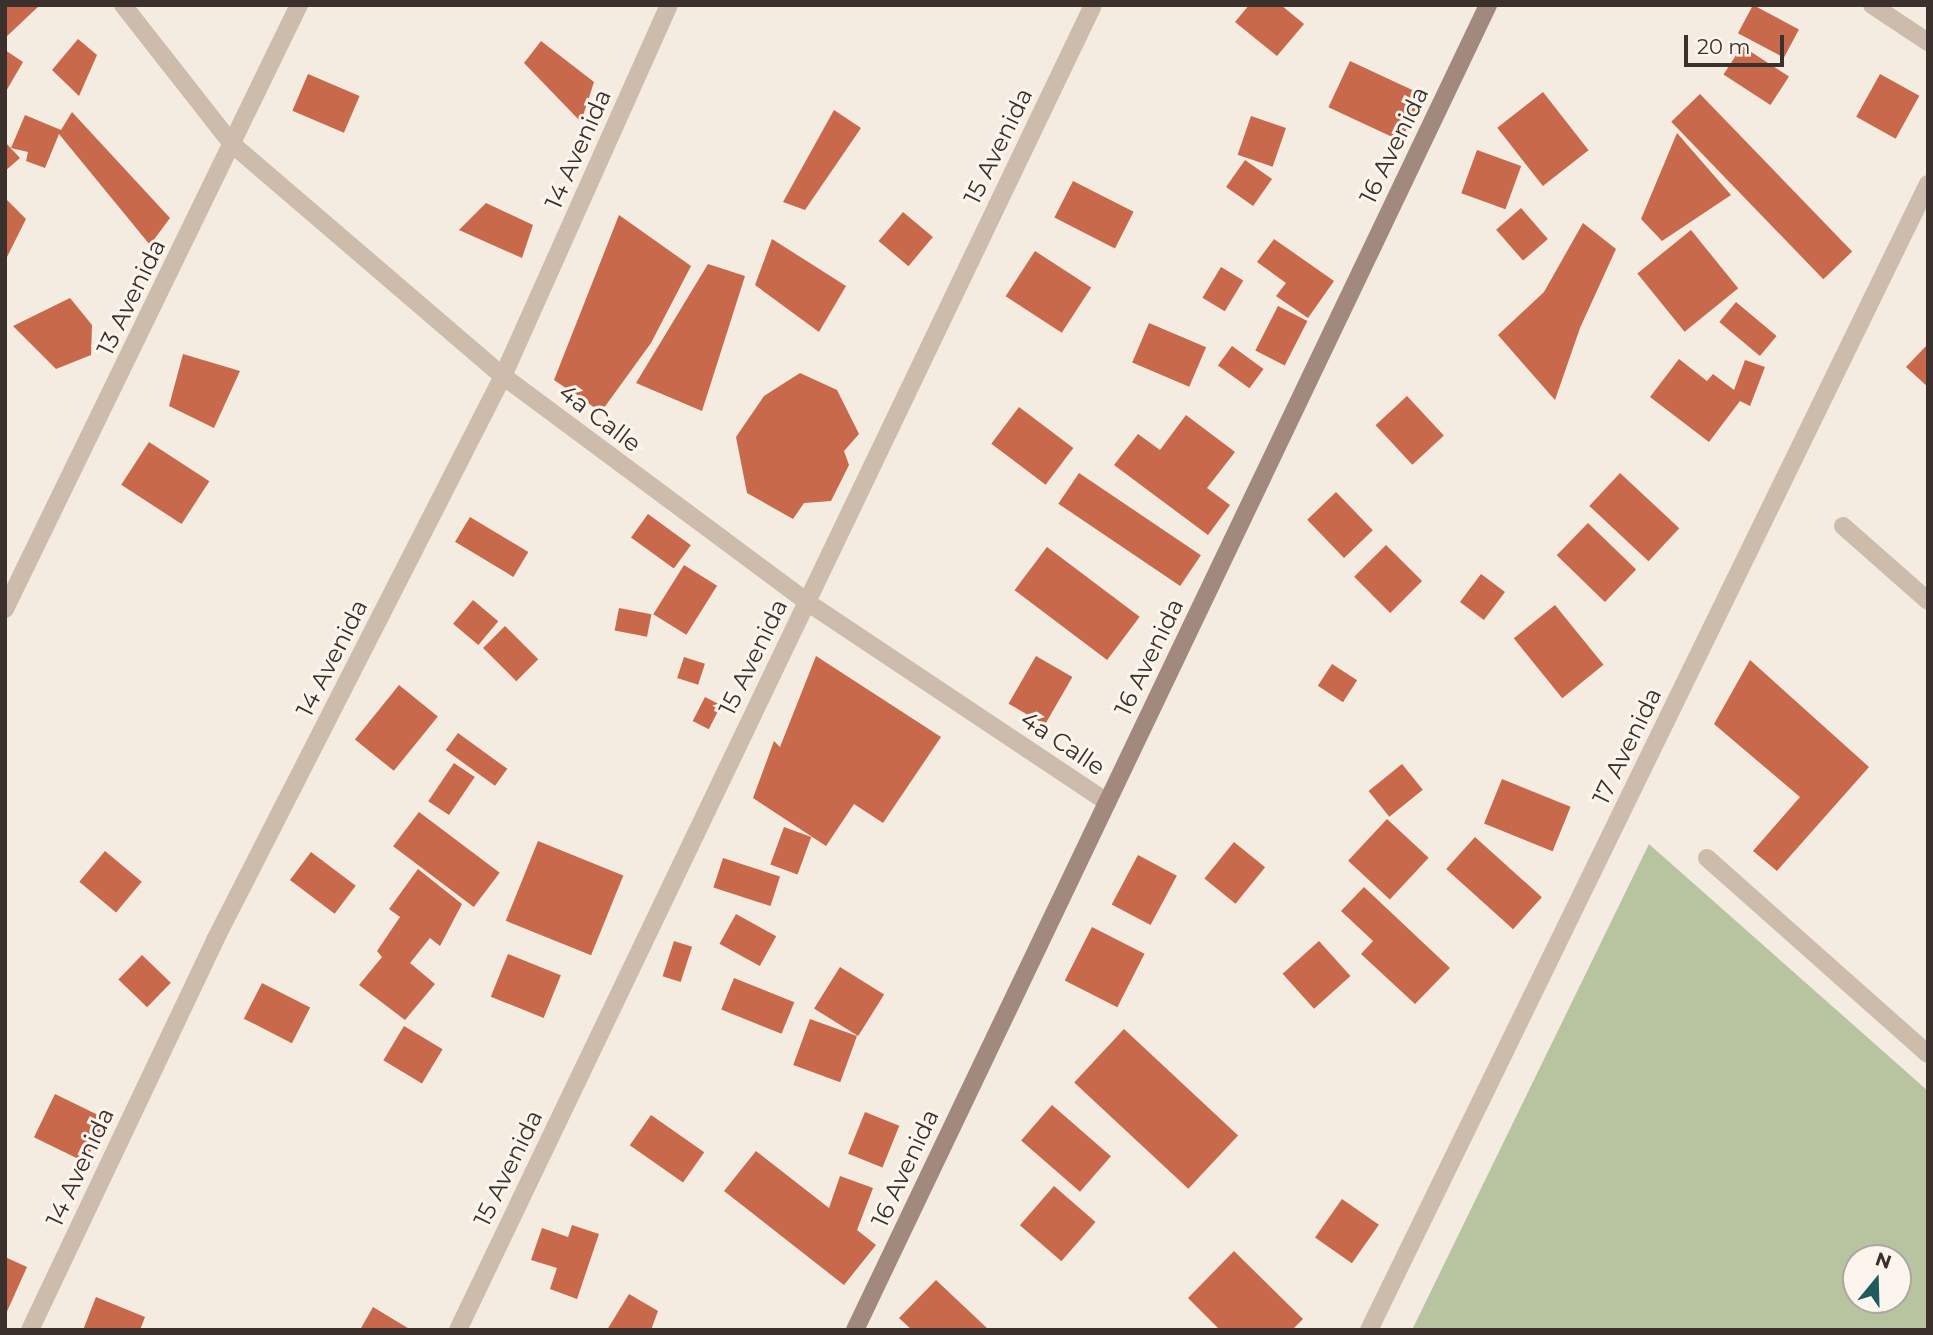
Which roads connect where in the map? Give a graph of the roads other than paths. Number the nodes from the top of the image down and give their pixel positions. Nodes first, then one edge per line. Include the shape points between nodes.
1 (123, 5) edge
2 (299, 5) edge
3 (669, 5) edge
4 (1093, 5) edge
5 (1488, 5) edge
6 (1872, 5) edge
7 (1928, 43) edge
8 (232, 145) junction
9 (1928, 184) edge
10 (503, 376) junction
11 (1843, 526) dead end
12 (1928, 601) edge
13 (807, 602) junction
14 (5, 609) edge
15 (1107, 802) junction
16 (1707, 858) dead end
17 (1928, 1054) edge
18 (30, 1330) edge
19 (458, 1330) edge
20 (855, 1330) edge
21 (1369, 1330) edge

1 - 8 street, 4a Calle
2 - 8 street, 13 Avenida
3 - 10 street, 14 Avenida
4 - 13 street, 15 Avenida
5 - 15 main road, 16 Avenida
6 - 7 street
8 - 10 street, 4a Calle
8 - 14 street, 13 Avenida
9 - 21 street, 17 Avenida
10 - 13 street, 4a Calle
10 - 18 street, 14 Avenida via 215,940
11 - 12 street
13 - 15 street, 4a Calle
13 - 19 street, 15 Avenida
15 - 20 main road, 16 Avenida
16 - 17 street

